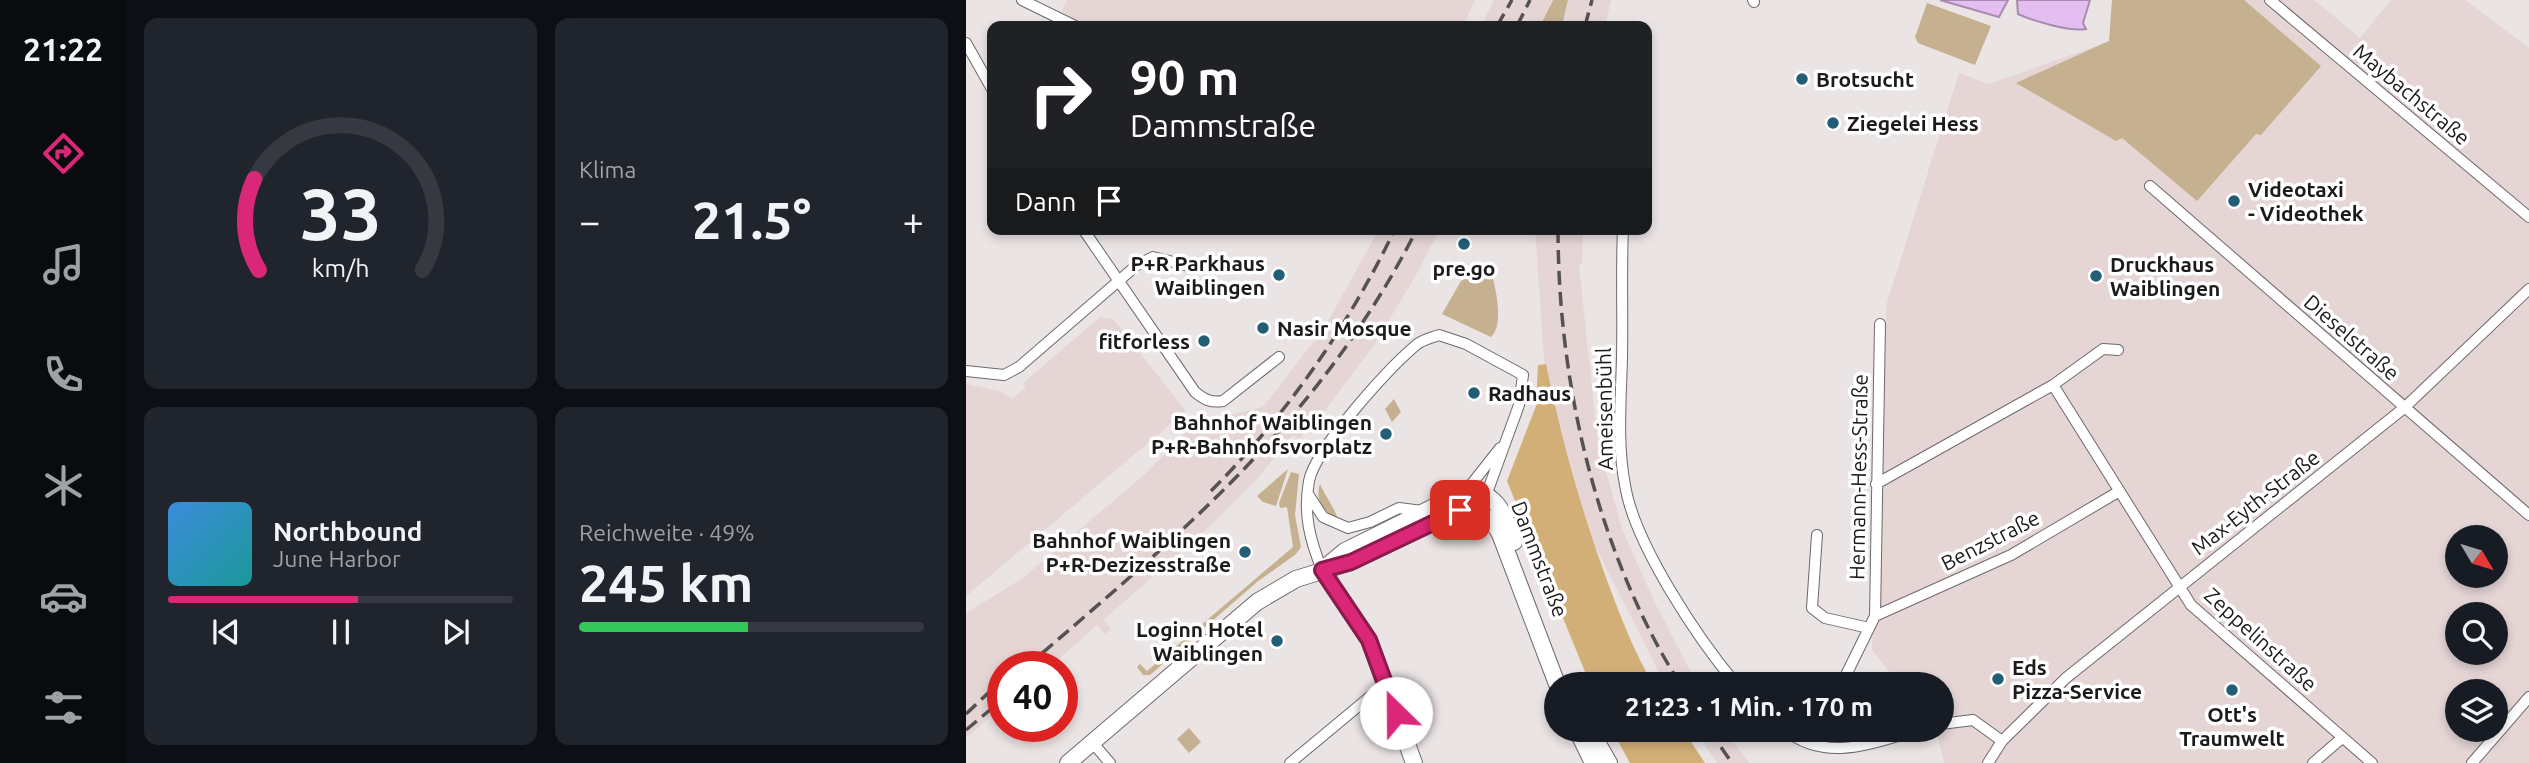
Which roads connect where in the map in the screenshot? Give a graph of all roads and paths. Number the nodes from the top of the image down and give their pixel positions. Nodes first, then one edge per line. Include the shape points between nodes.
1 (1022, 0) edge
2 (2270, 0) edge
3 (1066, 21) edge
4 (966, 43) edge
5 (987, 80) edge
6 (2150, 186) dead end
7 (2529, 217) edge
8 (1087, 235) edge
9 (1623, 235) edge
10 (1193, 267) dead end
11 (1119, 284) junction
12 (2529, 289) edge
13 (1880, 324) dead end
14 (2118, 350) dead end
15 (1279, 357) dead end
16 (966, 371) edge
17 (2053, 385) junction
18 (2404, 408) junction
19 (1507, 440) junction
20 (1876, 484) junction
21 (1466, 491) junction
22 (2118, 492) junction
23 (1308, 494) junction
24 (1488, 495) junction
25 (1423, 512) junction
26 (1480, 512) junction
27 (2529, 515) edge
28 (1817, 535) dead end
29 (1322, 570) junction
30 (2179, 586) junction
31 (1875, 616) junction
32 (1869, 628) junction
33 (1552, 672) edge
34 (1562, 672) edge
35 (1727, 672) edge
36 (1847, 672) edge
37 (1384, 685) junction
38 (2529, 697) edge
39 (1954, 722) edge
40 (2342, 738) junction
41 (1091, 741) junction
42 (2001, 741) junction
43 (1583, 742) edge
44 (1597, 742) edge
45 (1812, 742) edge
46 (1875, 742) edge
47 (1068, 763) edge
48 (1110, 763) edge
49 (1290, 763) edge
50 (1414, 763) edge
51 (1593, 763) edge
52 (1609, 763) edge
53 (1988, 763) edge
54 (2313, 763) edge
55 (2372, 763) edge
56 (2472, 763) edge

1 - 3 street
2 - 7 street, Maybachstraße
4 - 5 street
6 - 18 street, Dieselstraße
8 - 11 street
9 - 35 street, Ameisenbühl via 1625,487 1658,566
10 - 11 street via 1153,257 1137,265
11 - 15 street via 1195,392 1213,403 1233,395
11 - 16 street via 1019,367 1004,375
12 - 18 street, Max-Eyth-Straße
13 - 20 street, Hermann-Hess-Straße
14 - 17 street via 2103,349
17 - 20 street
17 - 22 street, Zeppelinstraße
18 - 27 street, Dieselstraße
18 - 30 street, Max-Eyth-Straße
19 - 21 street
19 - 23 street via 1523,375 1439,335 1416,345 1333,438 1311,473
19 - 24 street
20 - 31 street, Hermann-Hess-Straße
21 - 24 street, Dammstraße
21 - 25 street
22 - 30 street, Zeppelinstraße
22 - 31 street, Benzstraße via 2011,555
23 - 25 street via 1323,517 1348,528 1399,508
23 - 29 street via 1305,515
24 - 26 street
24 - 34 street, Dammstraße via 1509,528
25 - 29 street via 1345,551
26 - 29 street, Dammstraße via 1460,510 1351,562
26 - 33 street, Dammstraße via 1500,534
28 - 32 street, Hermann-Hess-Straße via 1812,608 1825,618
29 - 37 street via 1369,640
29 - 41 street via 1257,602
30 - 40 street, Zeppelinstraße via 2191,605
30 - 42 street, Max-Eyth-Straße via 2066,678
31 - 32 street, Hermann-Hess-Straße
32 - 36 street, Hermann-Hess-Straße
37 - 49 street
37 - 50 street
38 - 56 street
39 - 42 street via 1973,720
40 - 54 street
40 - 55 street, Zeppelinstraße
41 - 47 street
41 - 48 street
42 - 53 street, Max-Eyth-Straße
43 - 51 street
44 - 52 street
45 - 46 street via 1828,750

